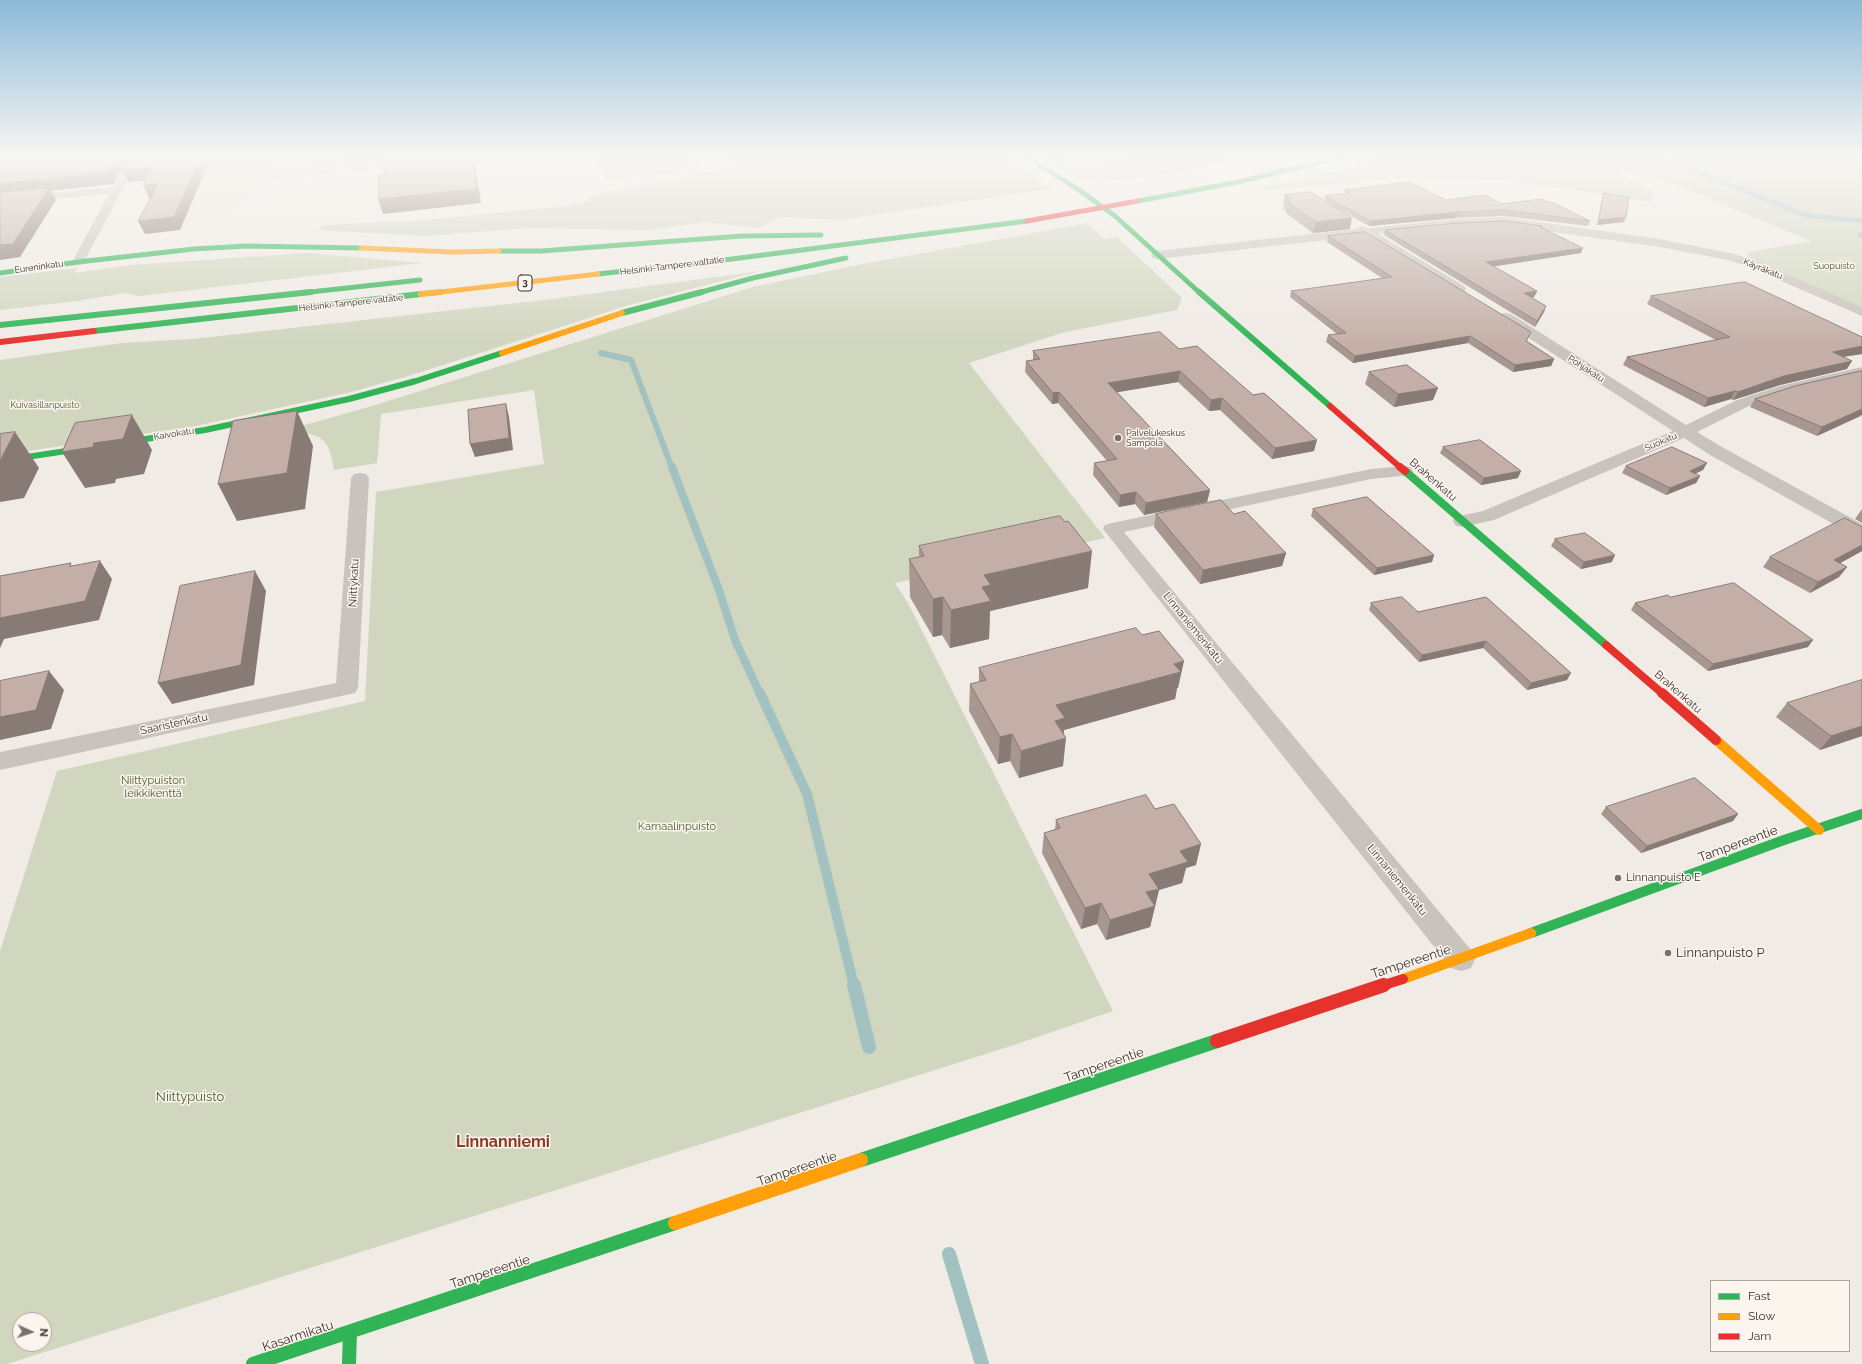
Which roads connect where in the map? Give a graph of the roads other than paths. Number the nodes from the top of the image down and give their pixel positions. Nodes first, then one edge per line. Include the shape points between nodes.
1 (100, 221) edge
2 (1028, 221) edge
3 (1037, 221) edge
4 (1120, 221) edge
5 (1347, 221) edge
6 (1366, 232) junction
7 (825, 235) joint
8 (916, 245) dead end
9 (710, 248) dead end
10 (1157, 255) junction
11 (854, 257) dead end
12 (78, 262) junction
13 (0, 272) edge
14 (426, 279) dead end
15 (1471, 296) edge
16 (1491, 308) edge
17 (1862, 312) edge
18 (0, 325) edge
19 (0, 342) edge
20 (1862, 372) edge
21 (1684, 432) junction
22 (0, 461) edge
23 (1404, 471) junction
24 (360, 478) dead end
25 (1462, 521) junction
26 (1862, 532) edge
27 (347, 688) joint
28 (0, 761) edge
29 (1862, 814) edge
30 (1819, 830) junction
31 (1461, 959) junction
32 (350, 1332) junction
33 (253, 1364) edge
34 (349, 1364) edge

1 - 12 street
2 - 19 main road, Helsinki-Tampere valtatie / 3 via 732,259
3 - 8 main road
4 - 10 main road, Brahenkatu
5 - 6 street
6 - 10 street, Käyräkatu
6 - 15 street
6 - 17 street, Käyräkatu via 1503,221 1660,243 1753,264
7 - 9 main road, Helsinki-Tampere valtatie
7 - 12 main road, Eureninkatu via 742,236 542,251 452,252 246,246
10 - 23 main road, Brahenkatu
11 - 22 main road, Kaivokatu via 754,278 649,305 416,381 349,399 205,430
12 - 13 main road, Eureninkatu
14 - 18 main road, Helsinki-Tampere valtatie
16 - 21 street, Pohjakatu
20 - 21 street, Suokatu via 1785,389 1743,403
21 - 25 street, Suokatu via 1488,516
21 - 26 street, Pohjakatu
23 - 25 main road, Brahenkatu
23 - 31 street, Linnaniemenkatu via 1371,474 1112,528
24 - 27 street, Niittykatu
25 - 30 main road, Brahenkatu
27 - 28 street, Saaristenkatu
29 - 30 main road, Tampereentie
30 - 31 main road, Tampereentie via 1784,840
31 - 32 main road, Tampereentie
32 - 33 main road, Kasarmikatu
32 - 34 main road

